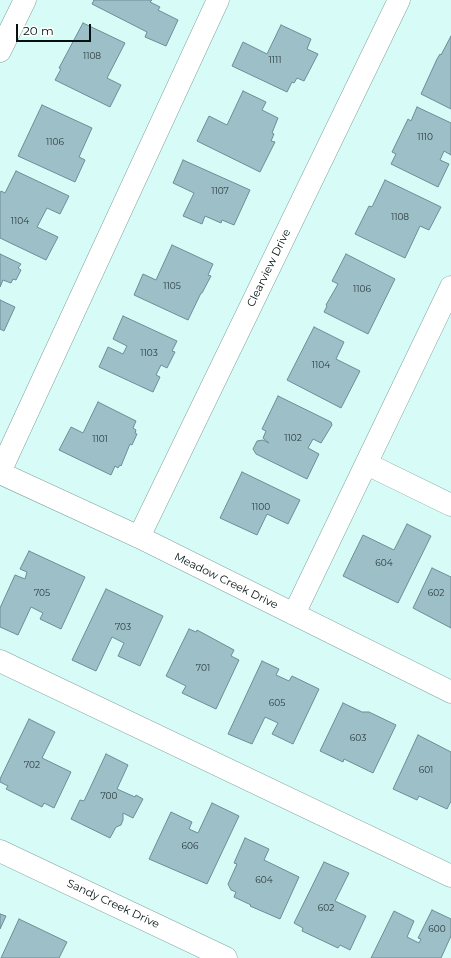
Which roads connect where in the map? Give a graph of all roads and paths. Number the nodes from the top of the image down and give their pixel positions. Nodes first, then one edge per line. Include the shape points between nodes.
1 (25, 0) edge
2 (218, 0) edge
3 (399, 0) edge
4 (0, 51) edge
5 (451, 287) edge
6 (367, 464) junction
7 (0, 473) edge
8 (451, 505) edge
9 (139, 537) junction
10 (294, 614) junction
11 (0, 661) edge
12 (451, 692) edge
13 (0, 851) edge
14 (451, 876) edge
15 (226, 958) edge

1 - 4 street
2 - 7 street
3 - 9 street, Clearview Drive
5 - 6 street
6 - 8 street
6 - 10 street
7 - 9 street, Meadow Creek Drive
9 - 10 street, Meadow Creek Drive
10 - 12 street, Meadow Creek Drive
11 - 14 street
13 - 15 street, Sandy Creek Drive

